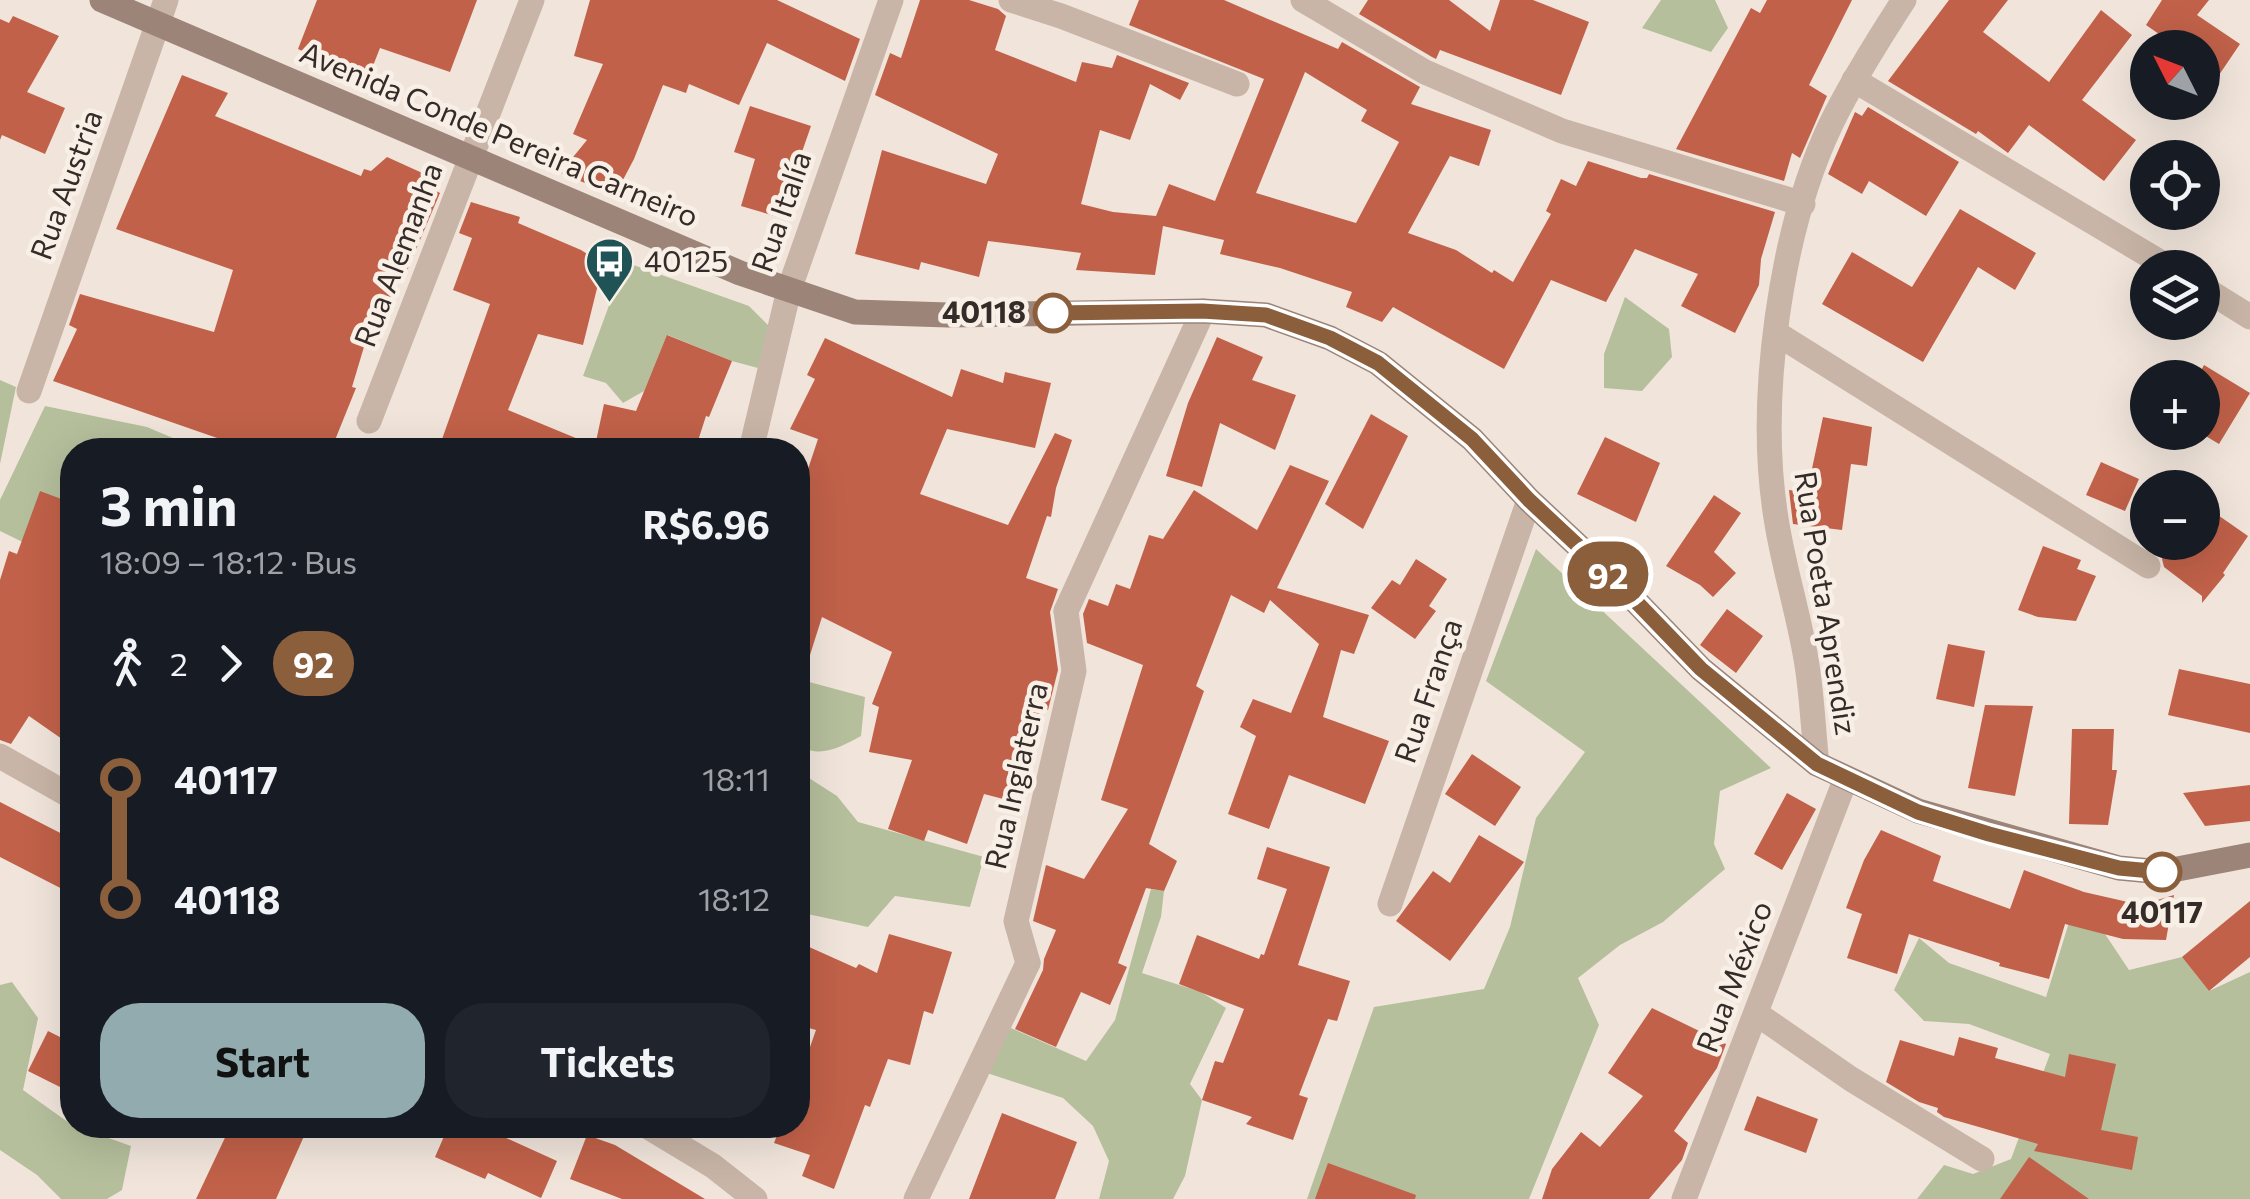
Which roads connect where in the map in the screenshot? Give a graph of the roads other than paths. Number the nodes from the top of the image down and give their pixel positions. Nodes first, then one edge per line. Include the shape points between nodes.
1 (102, 0) edge
2 (166, 0) edge
3 (532, 0) edge
4 (890, 0) edge
5 (1011, 0) edge
6 (1303, 0) edge
7 (1904, 0) edge
8 (158, 26) junction
9 (1854, 80) junction
10 (1237, 84) dead end
11 (472, 157) junction
12 (1802, 204) junction
13 (2140, 250) edge
14 (789, 290) junction
15 (2220, 298) edge
16 (1202, 311) junction
17 (2250, 317) edge
18 (1776, 332) junction
19 (28, 391) dead end
20 (369, 421) dead end
21 (753, 438) edge
22 (1529, 500) junction
23 (2148, 566) dead end
24 (0, 756) edge
25 (1817, 764) junction
26 (1846, 778) junction
27 (60, 790) edge
28 (2250, 855) edge
29 (1390, 904) dead end
30 (1757, 1014) junction
31 (666, 1138) edge
32 (1982, 1158) dead end
33 (755, 1199) edge
34 (916, 1199) edge
35 (1684, 1199) edge

1 - 8 main road, Avenida Conde Pereira Carneiro
2 - 8 street, Rua Austria
3 - 11 street, Rua Alemanha
4 - 14 street, Rua Italía
5 - 10 street
6 - 12 street via 1425,72 1547,125
7 - 9 street, Rua Poeta Aprendiz
8 - 11 main road, Avenida Conde Pereira Carneiro
8 - 19 street, Rua Austria
9 - 12 street, Rua Poeta Aprendiz
9 - 13 street
11 - 14 main road, Avenida Conde Pereira Carneiro
11 - 20 street, Rua Alemanha
12 - 18 street, Rua Poeta Aprendiz
14 - 16 main road, Avenida Conde Pereira Carneiro via 856,312
14 - 21 street, Rua Italía
15 - 17 street
16 - 22 main road, Avenida Conde Pereira Carneiro via 1266,315 1378,363 1472,439
16 - 34 street, Rua Inglaterra via 1066,612 1074,671 1016,921 1028,963
18 - 23 street
18 - 25 street, Rua Poeta Aprendiz via 1770,436 1775,516 1806,661
22 - 25 main road, Avenida Conde Pereira Carneiro via 1701,669
22 - 29 street, Rua França
24 - 27 street
25 - 26 main road, Avenida Conde Pereira Carneiro
26 - 28 main road, Avenida Conde Pereira Carneiro via 1918,812 2119,868 2162,872
26 - 30 street, Rua México
30 - 32 street
30 - 35 street, Rua México
31 - 33 street

